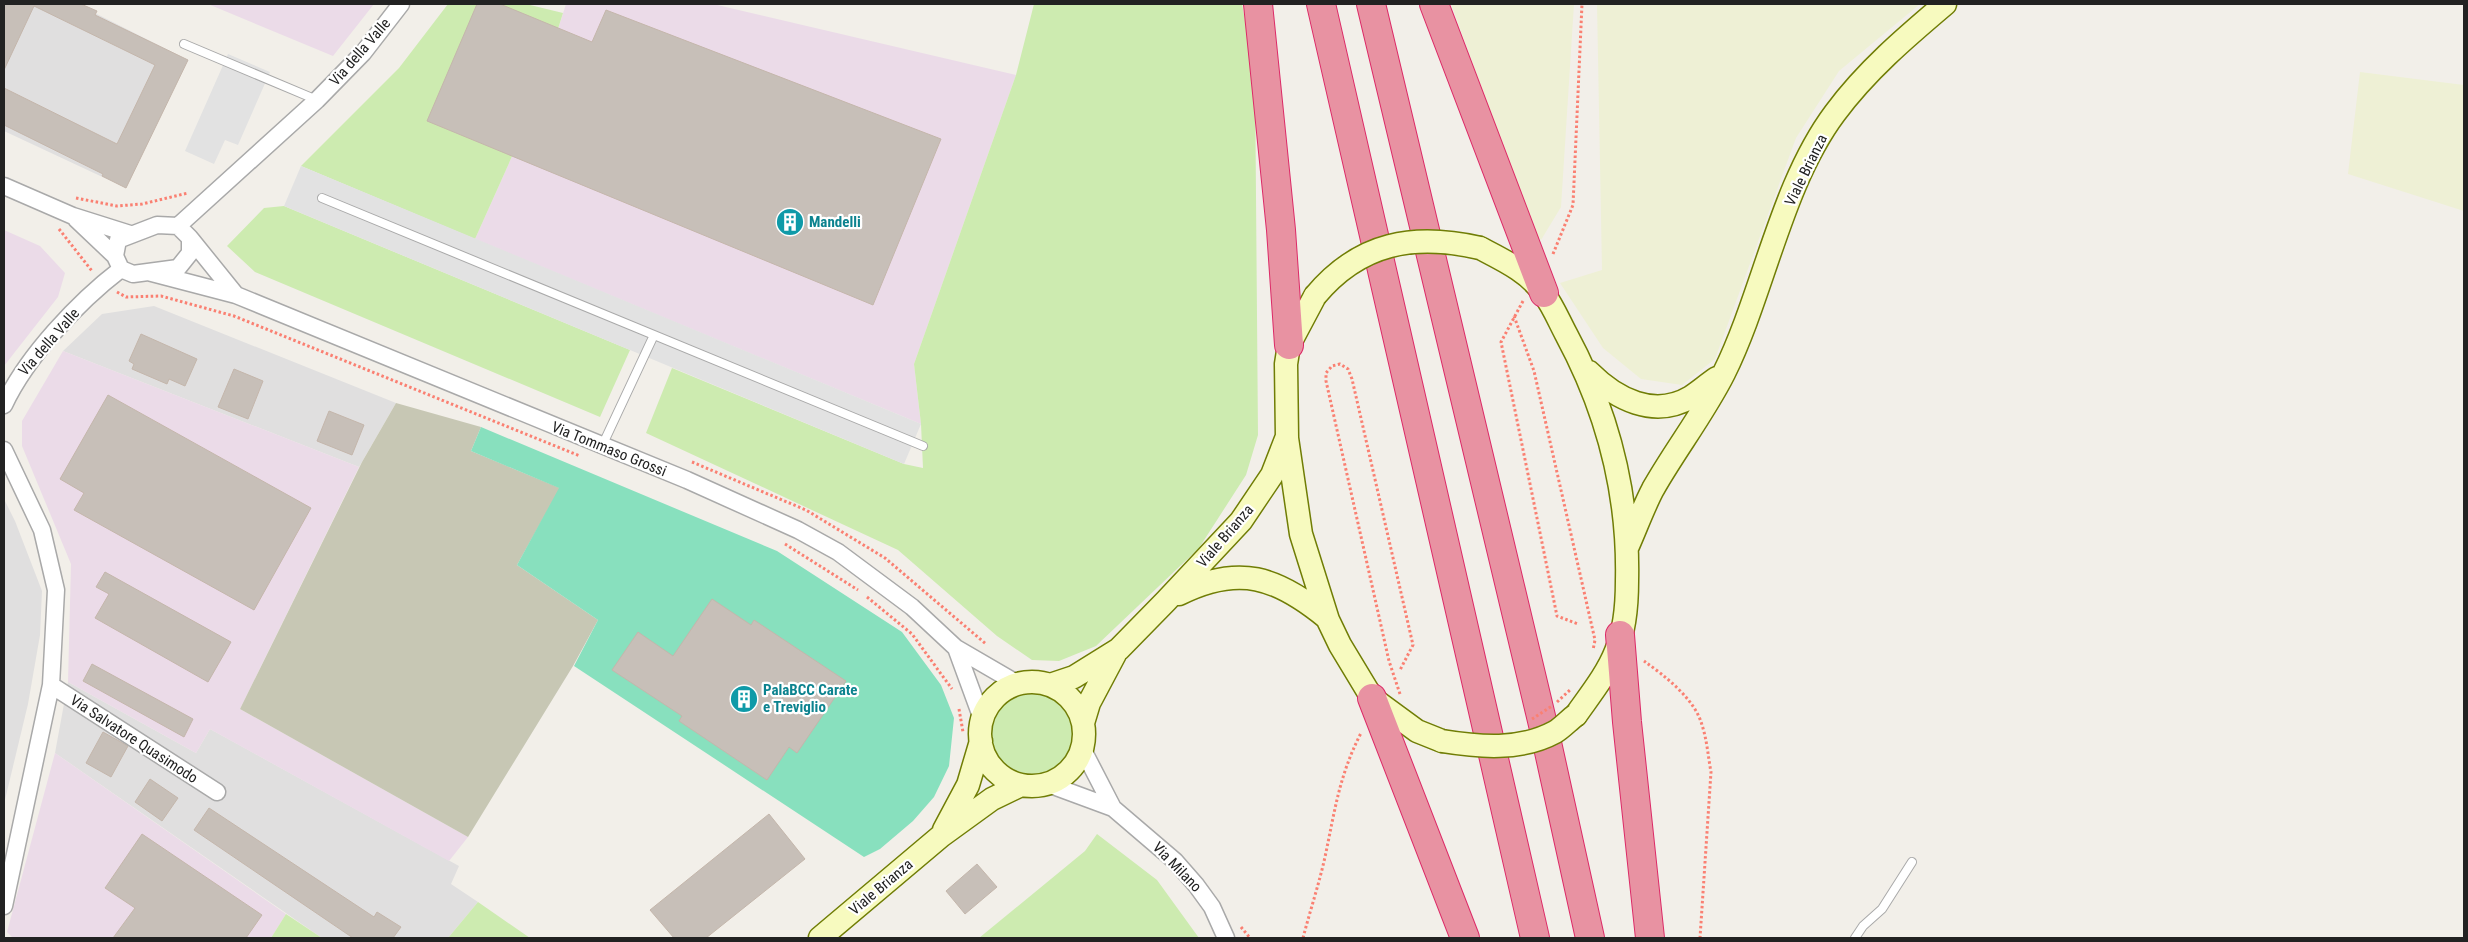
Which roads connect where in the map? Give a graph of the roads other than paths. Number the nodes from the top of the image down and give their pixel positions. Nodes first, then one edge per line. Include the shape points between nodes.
1 (401, 4) edge
2 (1258, 4) edge
3 (1321, 4) edge
4 (1371, 4) edge
5 (1434, 4) edge
6 (1945, 4) edge
7 (184, 44) dead end
8 (317, 100) junction
9 (4, 186) edge
10 (221, 188) junction
11 (322, 198) dead end
12 (73, 216) junction
13 (157, 225) junction
14 (184, 232) junction
15 (130, 234) junction
16 (129, 267) junction
17 (1534, 295) junction
18 (236, 296) junction
19 (654, 335) junction
20 (1289, 345) junction
21 (1582, 365) junction
22 (1724, 374) junction
23 (4, 405) edge
24 (1287, 438) junction
25 (602, 446) junction
26 (923, 446) dead end
27 (4, 450) edge
28 (1627, 548) junction
29 (1166, 601) junction
30 (1328, 620) junction
31 (1620, 636) junction
32 (956, 648) junction
33 (1119, 649) junction
34 (1018, 684) junction
35 (52, 685) junction
36 (1050, 686) junction
37 (1372, 698) junction
38 (982, 719) junction
39 (1083, 723) junction
40 (972, 740) junction
41 (1082, 748) junction
42 (1048, 784) junction
43 (1021, 785) junction
44 (217, 792) dead end
45 (1113, 808) junction
46 (941, 836) junction
47 (1912, 862) dead end
48 (4, 906) edge
49 (820, 938) edge
50 (1226, 938) edge
51 (1465, 938) edge
52 (1535, 938) edge
53 (1590, 938) edge
54 (1650, 938) edge
55 (1854, 938) edge

1 - 8 street, Via della Valle via 362,54
2 - 20 highway
3 - 52 highway
4 - 53 highway
5 - 17 highway
6 - 22 main road, Viale Brianza via 1887,54 1835,113 1820,137 1781,222 1749,315
7 - 8 lane, Via della Valle
8 - 10 street, Via della Valle
9 - 12 street
10 - 13 street
10 - 14 street
11 - 19 lane
12 - 15 street
12 - 16 street
13 - 14 street
13 - 15 street
14 - 16 street via 190,253 178,268
14 - 18 street
15 - 16 street via 118,240
16 - 18 street, Via Tommaso Grossi
16 - 23 street, Via della Valle via 101,284 40,349 13,385
17 - 20 main road, bridge via 1519,270 1480,248 1455,242 1411,241 1359,257 1341,269 1315,296
17 - 21 main road
18 - 25 street, Via Tommaso Grossi
19 - 25 lane
19 - 26 lane
20 - 24 main road
21 - 22 main road via 1617,396 1646,405 1676,403
21 - 28 main road via 1598,402 1614,457 1622,495
22 - 28 main road, Viale Brianza via 1652,491
24 - 29 main road, Viale Brianza via 1272,475 1241,521
24 - 30 main road via 1301,534
25 - 32 street, Via Tommaso Grossi via 798,530 838,552 912,607
27 - 35 street via 42,530 56,590
28 - 31 main road via 1625,618
29 - 30 main road, Viale Brianza via 1198,584 1240,577 1286,588
29 - 33 main road, Viale Brianza
30 - 37 main road
31 - 37 main road, bridge via 1599,683 1576,715 1555,732 1532,741 1503,747 1442,741 1417,731
31 - 54 highway via 1626,722
32 - 34 street, Via Tommaso Grossi
32 - 38 street, Via Tommaso Grossi
33 - 36 main road, Viale Brianza via 1074,677
33 - 39 main road, Viale Brianza via 1089,703
34 - 36 main road via 1034,682
34 - 38 main road via 996,697
35 - 44 street, Via Salvatore Quasimodo
35 - 48 street
36 - 39 main road via 1072,700
37 - 51 highway
38 - 40 main road
39 - 41 main road
40 - 43 main road via 994,769
40 - 46 main road, Viale Brianza via 968,785
41 - 42 main road via 1075,764
41 - 45 street, Via Milano
42 - 43 main road
42 - 45 street, Via Milano
43 - 46 main road, Viale Brianza via 992,799
45 - 50 street, Via Milano via 1175,861 1196,885 1212,907
46 - 49 main road, Viale Brianza
47 - 55 lane via 1893,894

